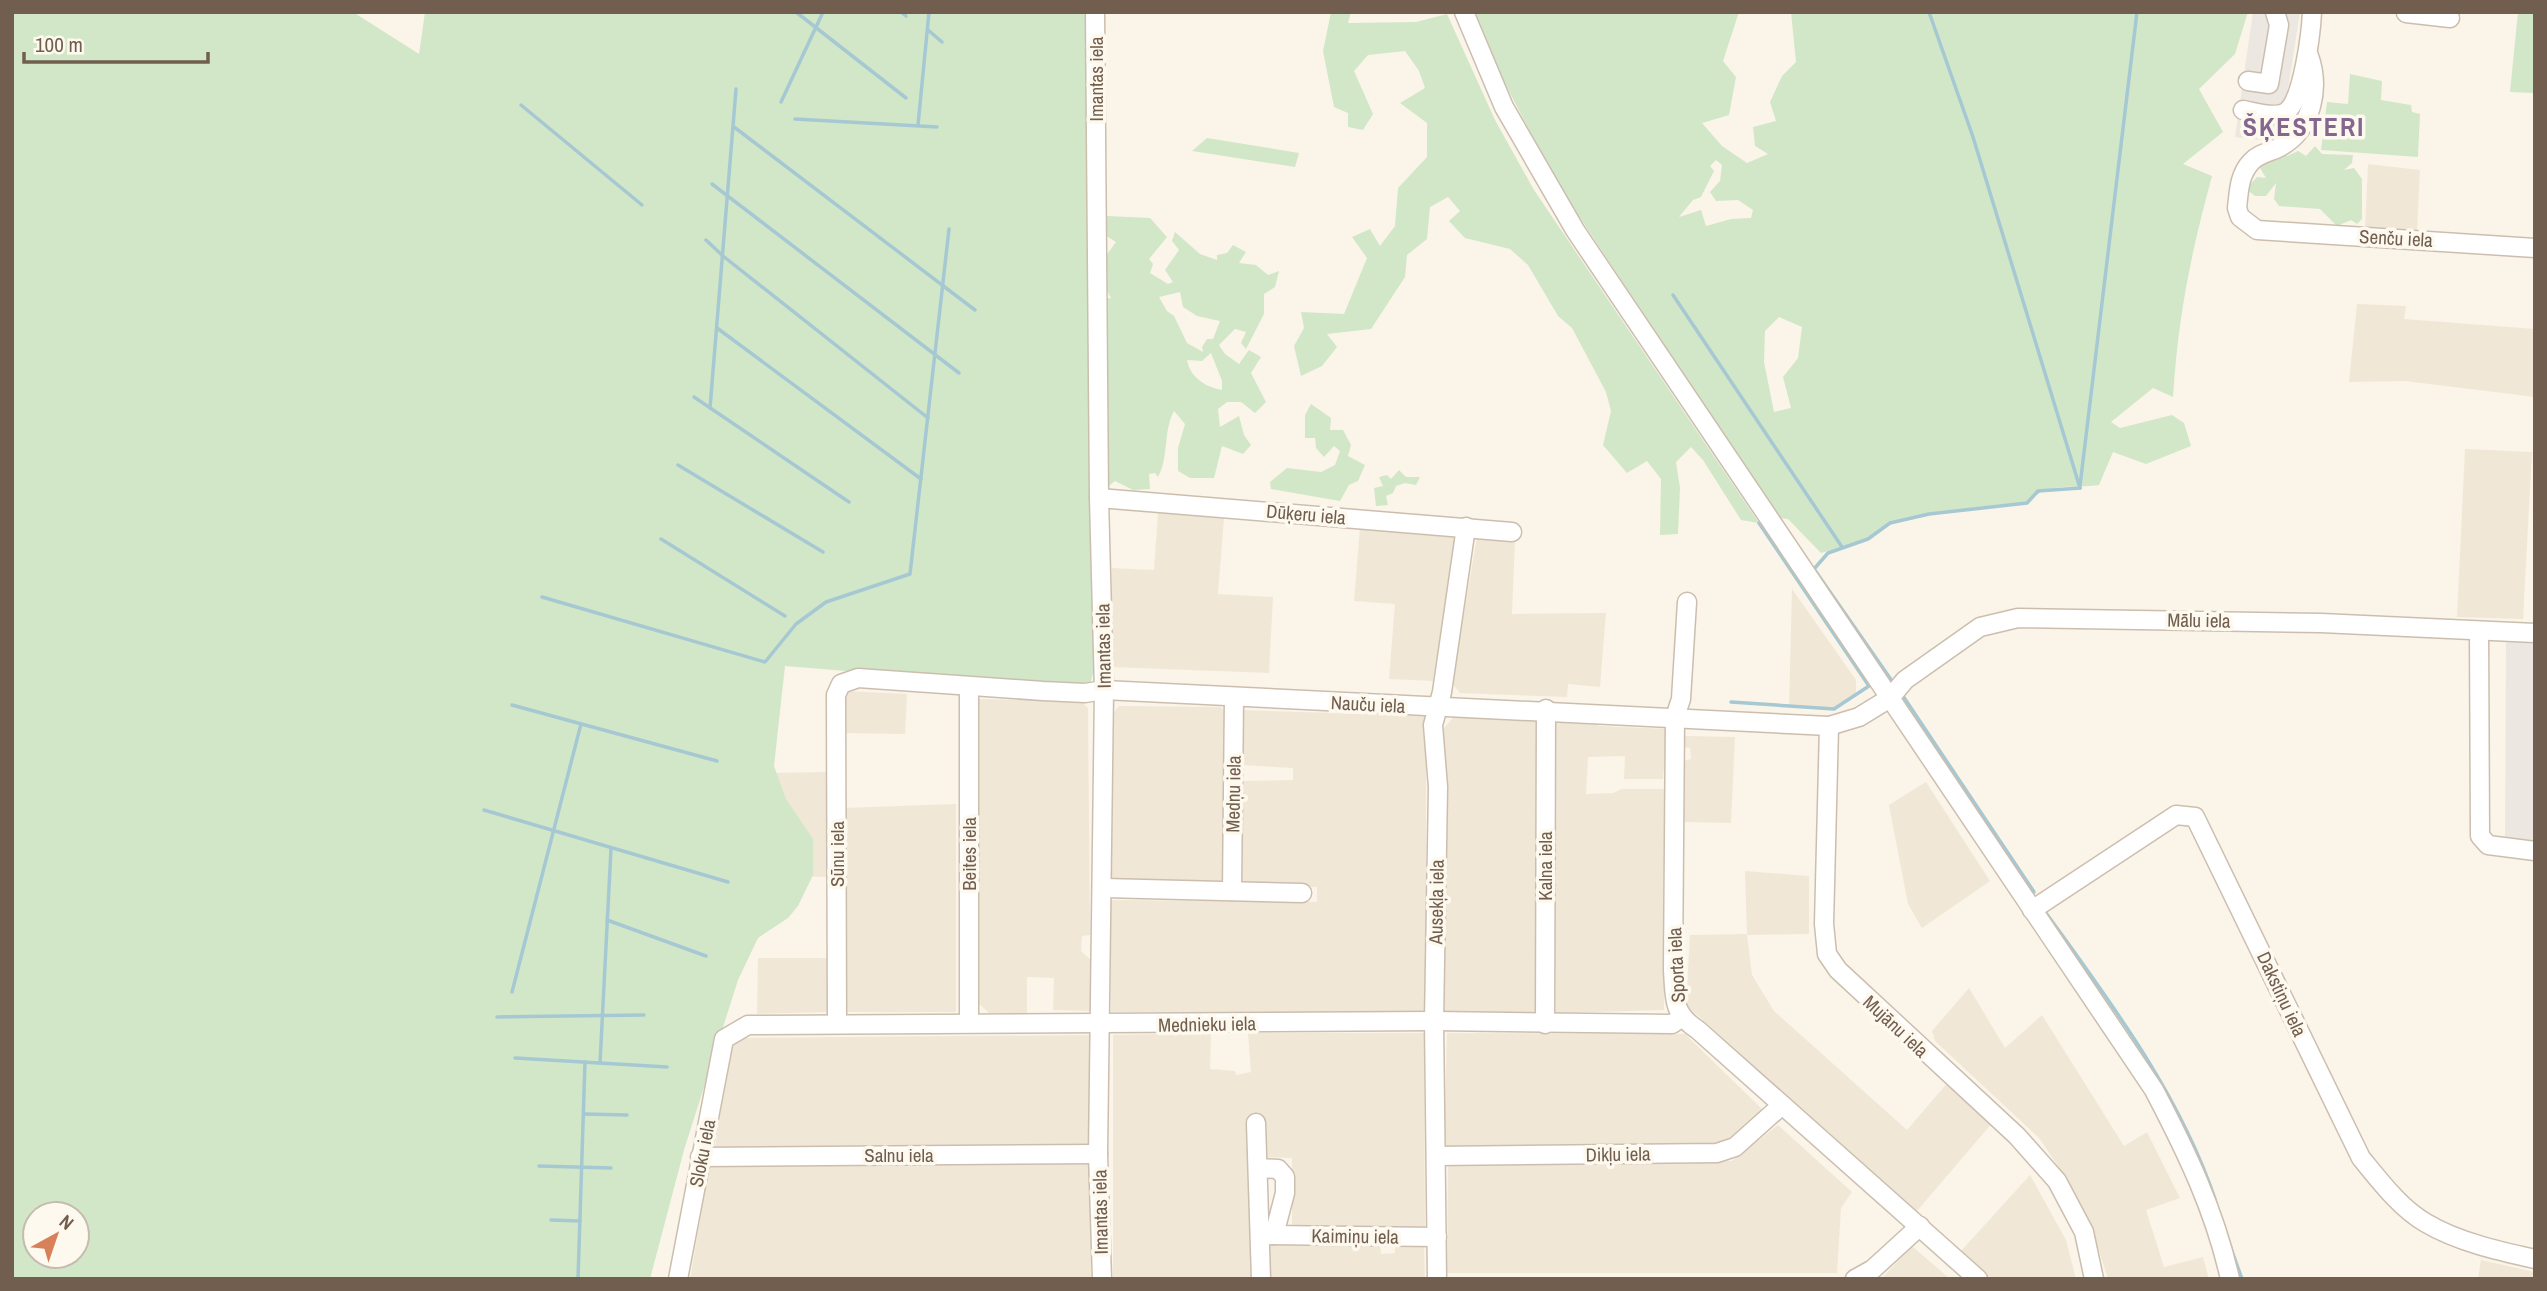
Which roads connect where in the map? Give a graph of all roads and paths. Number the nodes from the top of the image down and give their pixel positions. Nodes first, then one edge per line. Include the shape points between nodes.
1 (1095, 12) edge
2 (1464, 12) edge
3 (2275, 12) edge
4 (2312, 12) edge
5 (2405, 12) edge
6 (2450, 18) dead end
7 (2309, 56) junction
8 (2248, 81) dead end
9 (2243, 110) dead end
10 (2535, 247) edge
11 (1099, 498) junction
12 (1466, 527) junction
13 (1512, 532) dead end
14 (1687, 602) dead end
15 (2479, 631) junction
16 (2535, 633) edge
17 (841, 684) joint
18 (969, 687) junction
19 (1104, 690) junction
20 (1234, 697) junction
21 (1890, 698) junction
22 (1439, 708) junction
23 (1546, 709) junction
24 (1675, 717) junction
25 (1829, 726) junction
26 (2535, 851) edge
27 (1104, 888) junction
28 (1232, 891) junction
29 (1302, 893) dead end
30 (2032, 910) junction
31 (1681, 1018) junction
32 (1434, 1021) junction
33 (969, 1022) junction
34 (837, 1024) junction
35 (1545, 1024) junction
36 (1101, 1025) junction
37 (733, 1032) joint
38 (1782, 1105) junction
39 (1256, 1123) dead end
40 (1098, 1154) junction
41 (1436, 1156) junction
42 (700, 1157) junction
43 (1258, 1168) junction
44 (1920, 1226) junction
45 (1267, 1235) junction
46 (1437, 1237) junction
47 (2535, 1259) edge
48 (678, 1279) edge
49 (1102, 1279) edge
50 (1261, 1279) edge
51 (1437, 1279) edge
52 (1855, 1279) edge
53 (1978, 1279) edge
54 (2094, 1279) edge
55 (2230, 1279) edge

1 - 11 street, Imantas iela
2 - 21 street via 1504,107 1568,219
3 - 8 street via 2279,25 2269,83
4 - 7 street
5 - 6 street
7 - 9 street via 2286,112
7 - 10 street, Senču iela via 2316,75 2307,120 2279,148 2253,159 2240,180 2236,208 2240,217 2257,230
11 - 12 street, Dūķeru iela
11 - 19 street, Imantas iela
12 - 13 street, Dūķeru iela
12 - 22 street, Ausekļa iela
14 - 24 street, Sporta iela via 1681,699
15 - 16 street, Mālu iela
15 - 21 street, Mālu iela via 2321,623 2018,618 1980,627 1905,680
15 - 26 street via 2480,836 2488,845
17 - 18 street, Nauču iela via 858,678
17 - 34 street, Sūnu iela via 836,695
18 - 19 street, Nauču iela
18 - 33 street, Beites iela
19 - 20 street, Nauču iela
19 - 27 street, Imantas iela
20 - 22 street, Nauču iela
20 - 28 street, Medņu iela
21 - 25 street, Nauču iela via 1859,718
21 - 30 street
22 - 23 street, Nauču iela
22 - 32 street, Ausekļa iela via 1433,725 1437,787
23 - 24 street, Nauču iela
23 - 35 street, Kalna iela
24 - 25 street, Nauču iela
24 - 31 street, Sporta iela via 1673,970
25 - 54 street, Mujānu iela via 1827,954 1838,970 2017,1136 2057,1181 2084,1232
27 - 28 street
27 - 36 street, Imantas iela
28 - 29 street
30 - 47 street, Dakstiņu iela via 2176,815 2195,817 2361,1158 2391,1195 2426,1223 2494,1251
30 - 55 street via 2154,1090 2193,1163
31 - 35 street, Mednieku iela via 1671,1024
31 - 38 street, Sporta iela
32 - 35 street, Mednieku iela
32 - 36 street, Mednieku iela
32 - 41 street, Ausekļa iela
33 - 34 street, Mednieku iela
33 - 36 street, Mednieku iela
34 - 37 street, Mednieku iela via 748,1025
36 - 40 street, Imantas iela
37 - 42 street, Sloku iela via 724,1039
38 - 41 street, Dikļu iela via 1735,1147 1717,1153
38 - 44 street, Sporta iela
39 - 43 street
40 - 42 street, Salnu iela
40 - 49 street, Imantas iela
41 - 46 street, Ausekļa iela
42 - 48 street, Sloku iela
43 - 45 street
43 - 45 street via 1278,1170 1285,1178 1285,1193
44 - 52 street via 1873,1269
44 - 53 street, Sporta iela
45 - 46 street, Kaimiņu iela
45 - 50 street
46 - 51 street, Ausekļa iela

